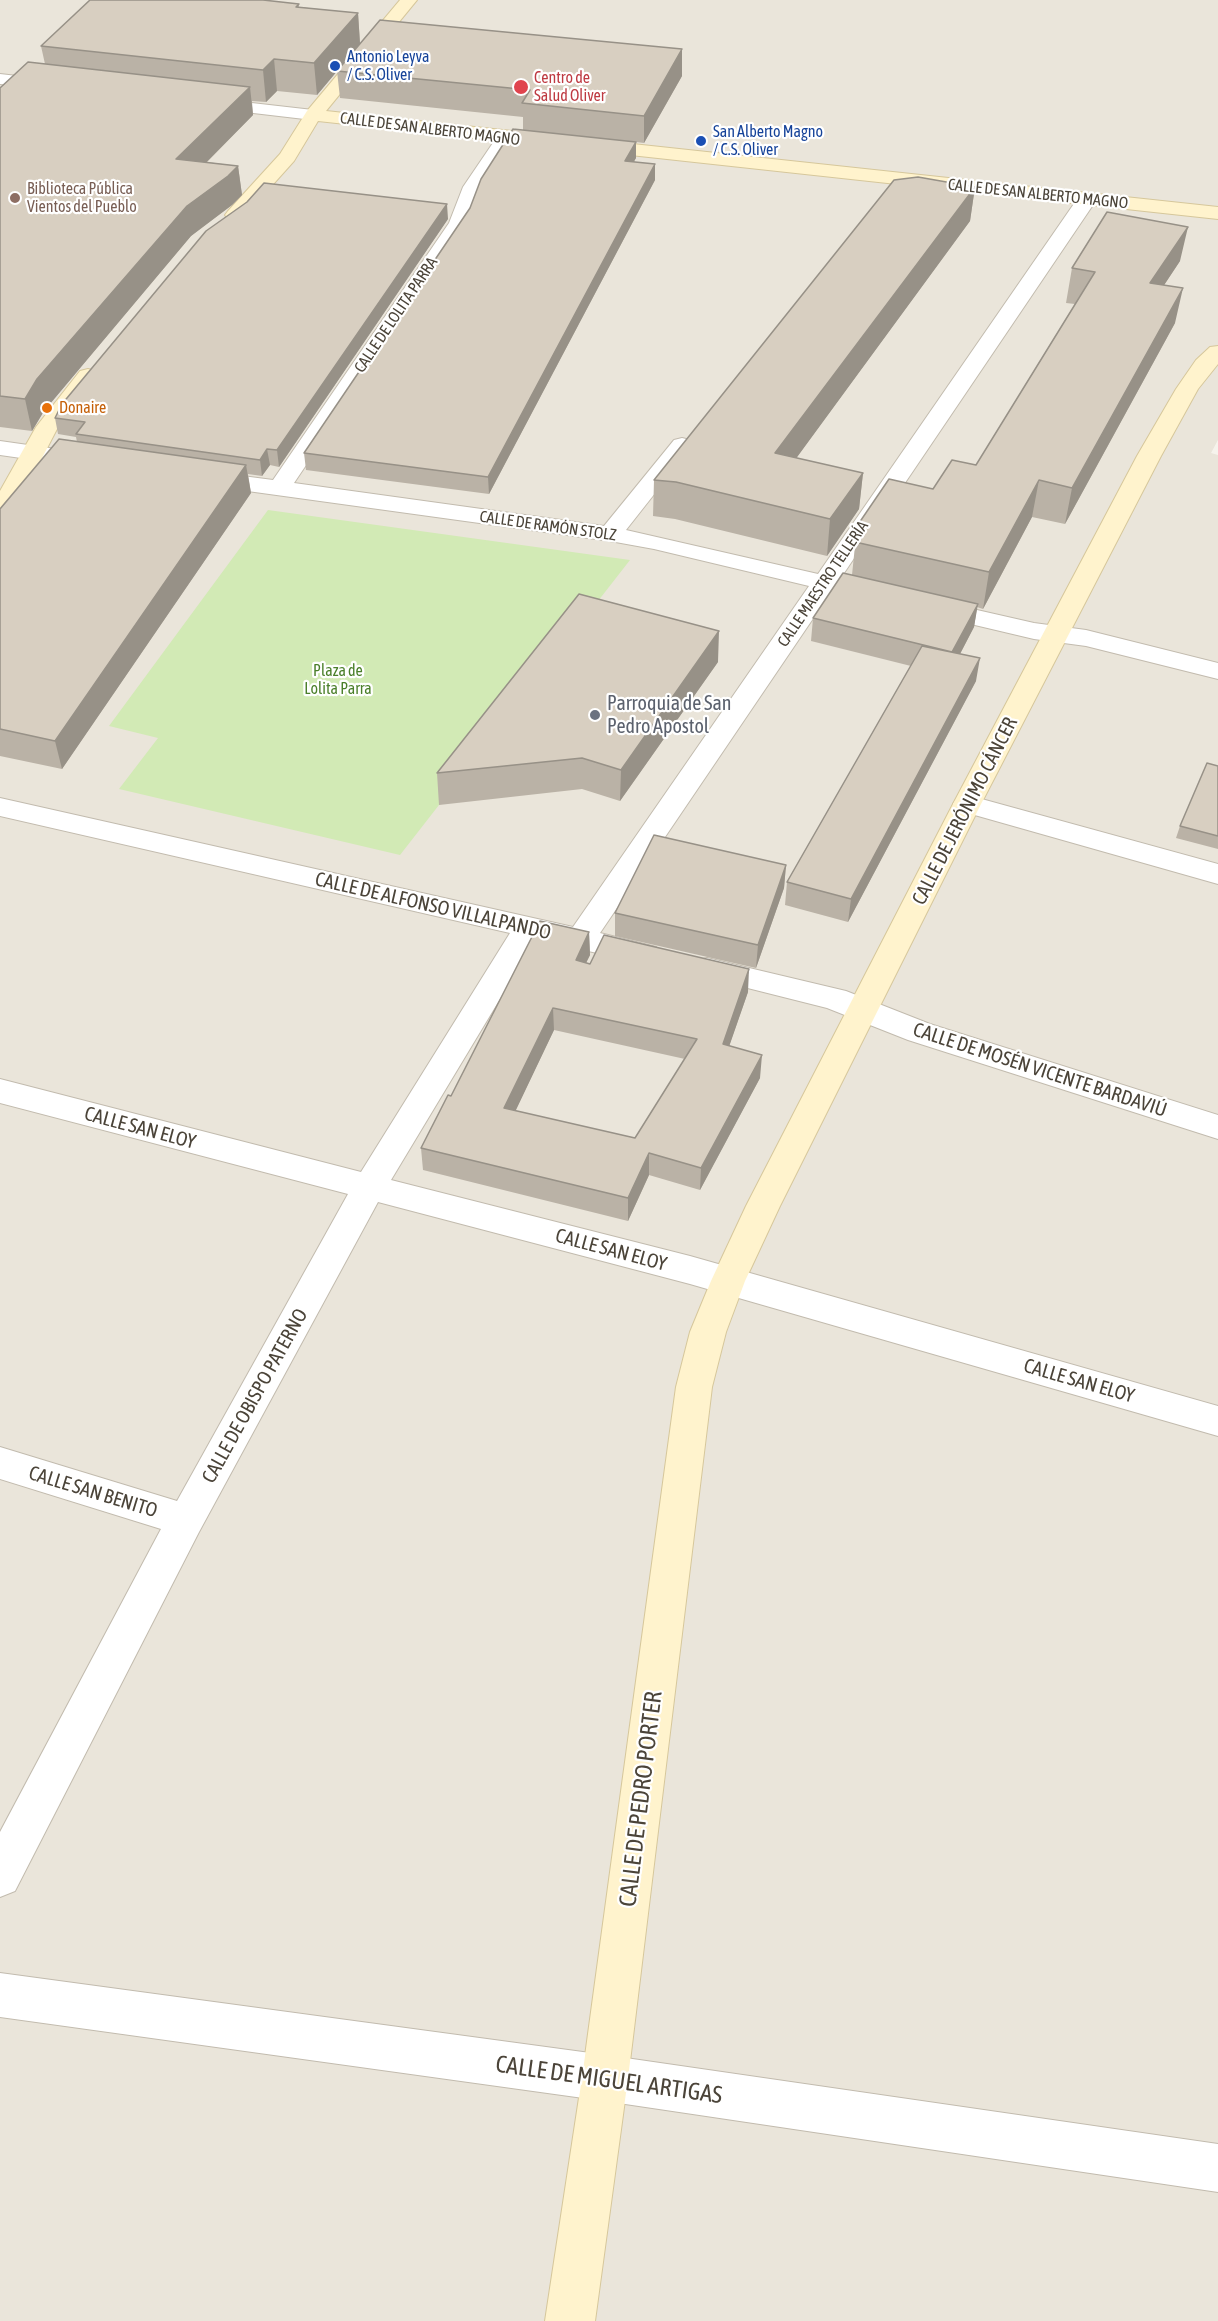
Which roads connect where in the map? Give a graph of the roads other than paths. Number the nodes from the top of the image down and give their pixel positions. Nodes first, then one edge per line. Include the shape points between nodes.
1 (409, 0) edge
2 (0, 79) edge
3 (70, 87) edge
4 (186, 100) edge
5 (313, 115) junction
6 (506, 138) junction
7 (897, 180) junction
8 (882, 198) edge
9 (1087, 199) junction
10 (1218, 213) edge
11 (218, 226) edge
12 (1218, 352) edge
13 (97, 364) edge
14 (698, 425) edge
15 (0, 448) edge
16 (32, 452) junction
17 (116, 465) edge
18 (186, 475) edge
19 (279, 489) junction
20 (0, 508) edge
21 (610, 534) junction
22 (824, 583) junction
23 (1057, 634) junction
24 (1218, 671) edge
25 (967, 804) junction
26 (0, 807) edge
27 (1218, 874) edge
28 (530, 927) junction
29 (580, 940) junction
30 (864, 1010) junction
31 (0, 1092) edge
32 (1218, 1127) edge
33 (369, 1187) junction
34 (728, 1281) junction
35 (1218, 1420) edge
36 (0, 1463) edge
37 (186, 1520) junction
38 (0, 1876) edge
39 (0, 1995) edge
40 (604, 2078) junction
41 (1218, 2168) edge
42 (570, 2321) edge

1 - 5 street
2 - 3 street
4 - 5 street, CALLE DE SAN ALBERTO MAGNO
5 - 6 street, CALLE DE SAN ALBERTO MAGNO
5 - 11 street via 288,157 241,211
6 - 7 street, CALLE DE SAN ALBERTO MAGNO
6 - 19 street, CALLE DE LOLITA PARRA via 473,187 459,223
7 - 8 street
7 - 9 street, CALLE DE SAN ALBERTO MAGNO
9 - 10 street, CALLE DE SAN ALBERTO MAGNO
9 - 22 street, CALLE MAESTRO TELLERÍA
12 - 23 street, CALLE DE JERÓNIMO CÁNCER via 1181,399
13 - 16 street via 54,417
14 - 21 street
15 - 16 street
16 - 17 street
16 - 20 street
18 - 19 street, CALLE DE RAMÓN STOLZ
19 - 21 street, CALLE DE RAMÓN STOLZ
21 - 22 street, CALLE DE RAMÓN STOLZ
22 - 23 street, CALLE DE RAMÓN STOLZ
22 - 29 street, CALLE MAESTRO TELLERÍA
23 - 24 street, CALLE DE RAMÓN STOLZ
23 - 25 street, CALLE DE JERÓNIMO CÁNCER
25 - 27 street
25 - 30 street, CALLE DE JERÓNIMO CÁNCER
26 - 28 street, CALLE DE ALFONSO VILLALPANDO
28 - 29 street, CALLE DE ALFONSO VILLALPANDO
28 - 33 street, CALLE DE OBISPO PATERNO
29 - 30 street, CALLE DE ALFONSO VILLALPANDO via 794,988
30 - 32 street, CALLE DE MOSÉN VICENTE BARDAVIÚ via 919,1032
30 - 34 street, CALLE DE JERÓNIMO CÁNCER
31 - 33 street, CALLE SAN ELOY
33 - 34 street, CALLE SAN ELOY
33 - 37 street, CALLE DE OBISPO PATERNO
34 - 35 street, CALLE SAN ELOY
34 - 40 street, CALLE DE PEDRO PORTER via 708,1332 694,1387
36 - 37 street, CALLE SAN BENITO
37 - 38 street, CALLE DE OBISPO PATERNO
39 - 40 street, CALLE DE MIGUEL ARTIGAS
40 - 41 street, CALLE DE MIGUEL ARTIGAS
40 - 42 street, CALLE DE PEDRO PORTER

